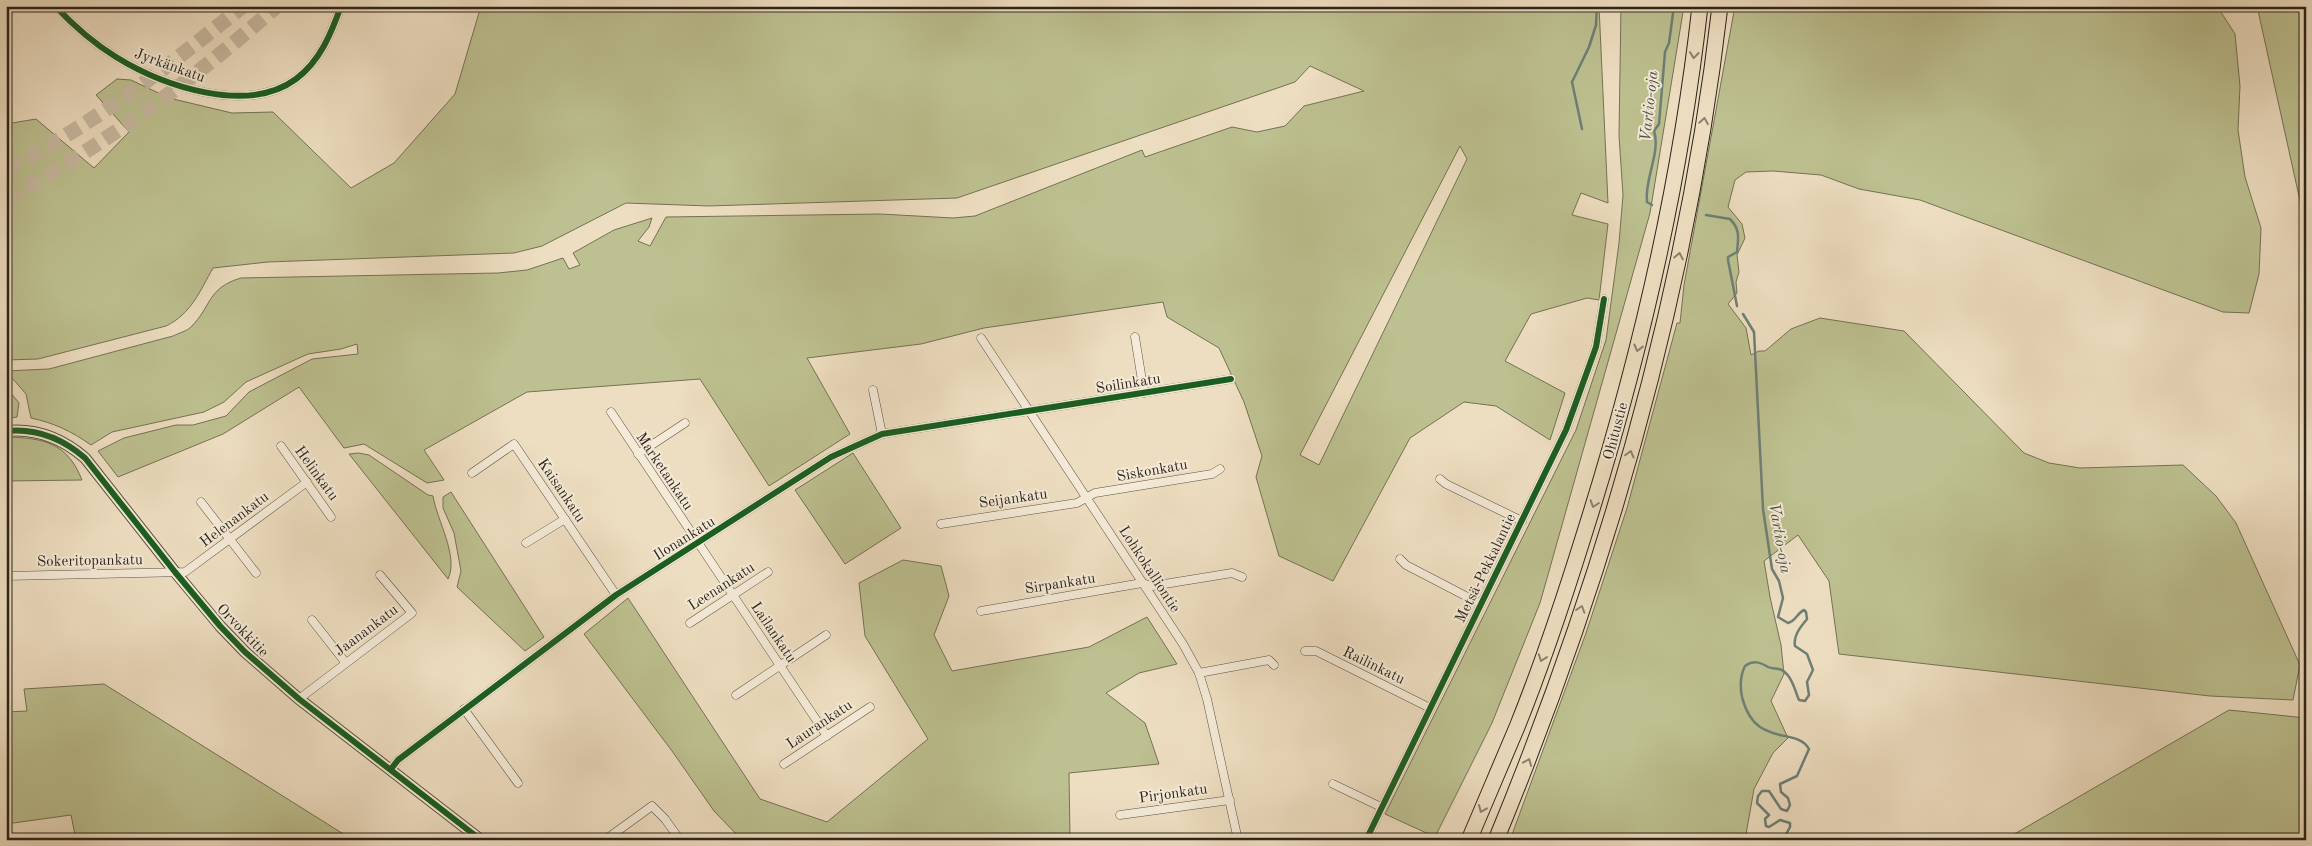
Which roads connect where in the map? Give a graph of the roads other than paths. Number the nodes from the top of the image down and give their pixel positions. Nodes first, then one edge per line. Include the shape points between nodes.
1 (55, 6) edge
2 (341, 6) edge
3 (1700, 6) edge
4 (1720, 6) edge
5 (1604, 299) dead end
6 (1135, 337) dead end
7 (981, 338) dead end
8 (1231, 379) dead end
9 (873, 390) dead end
10 (1144, 393) junction
11 (1029, 411) junction
12 (611, 412) dead end
13 (685, 423) dead end
14 (6, 431) edge
15 (882, 434) junction
16 (281, 446) dead end
17 (638, 454) junction
18 (1220, 469) dead end
19 (472, 472) dead end
20 (1440, 479) dead end
21 (307, 482) junction
22 (1087, 497) junction
23 (201, 502) dead end
24 (331, 516) dead end
25 (565, 519) junction
26 (1522, 521) junction
27 (941, 524) dead end
28 (230, 538) junction
29 (526, 543) dead end
30 (698, 544) junction
31 (1400, 559) dead end
32 (175, 572) junction
33 (768, 572) dead end
34 (256, 573) dead end
35 (380, 575) dead end
36 (6, 576) edge
37 (1242, 577) dead end
38 (1142, 583) junction
39 (616, 595) junction
40 (732, 595) junction
41 (1481, 604) junction
42 (981, 611) dead end
43 (312, 620) dead end
44 (690, 623) dead end
45 (826, 635) dead end
46 (1305, 651) dead end
47 (346, 662) junction
48 (1274, 665) dead end
49 (780, 666) junction
50 (1199, 673) junction
51 (736, 695) dead end
52 (299, 699) junction
53 (870, 707) dead end
54 (1430, 708) junction
55 (464, 709) junction
56 (827, 736) junction
57 (784, 764) dead end
58 (391, 769) junction
59 (518, 783) dead end
60 (1333, 784) dead end
61 (1230, 800) junction
62 (1381, 807) junction
63 (1120, 815) dead end
64 (481, 840) edge
65 (605, 840) edge
66 (680, 840) edge
67 (1238, 840) edge
68 (1366, 840) edge
69 (1469, 840) edge
70 (1496, 840) edge

1 - 2 street, Jyrkänkatu via 87,36 139,69 198,90 230,96 253,96 277,90 306,71 323,49
3 -> 69 highway, Ohitustie via 1694,64 1664,232 1603,475 1562,605 1517,726
70 -> 4 highway, Ohitustie via 1534,747 1581,612 1652,373 1699,150
5 - 26 street, Metsä-Pekkalantie via 1596,347 1566,430
6 - 10 street
7 - 11 street, Lohkokalliontie
8 - 10 street, Soilinkatu
9 - 15 street
10 - 11 street, Soilinkatu
11 - 15 street, Ilonankatu
11 - 22 street, Lohkokalliontie
12 - 17 street, Marketankatu
13 - 17 street
14 - 32 street, Orvokkitie via 42,434 75,450 97,472
15 - 30 street, Ilonankatu via 831,457
16 - 21 street, Helinkatu
17 - 30 street, Marketankatu
18 - 22 street, Siskonkatu via 1212,474
19 - 25 street, Kaisankatu via 514,444
20 - 26 street
21 - 24 street, Helinkatu
21 - 28 street, Helenankatu
22 - 27 street, Seijankatu via 1077,503
22 - 38 street, Lohkokalliontie
23 - 28 street
25 - 29 street
25 - 39 street, Kaisankatu
26 - 41 street, Metsä-Pekkalantie
28 - 32 street, Helenankatu via 185,572
28 - 34 street
30 - 39 street, Ilonankatu
30 - 40 street, Lailankatu
31 - 41 street
32 - 36 street, Sokeritopankatu
32 - 52 street, Orvokkitie via 239,646
33 - 40 street, Leenankatu
35 - 47 street, Jaanankatu via 412,613
37 - 38 street, Sirpankatu via 1232,573 1152,586
38 - 42 street, Sirpankatu
38 - 50 street, Lohkokalliontie
39 - 55 street, Ilonankatu
40 - 44 street, Leenankatu
40 - 49 street, Lailankatu
41 - 54 street, Metsä-Pekkalantie
43 - 47 street
45 - 49 street
46 - 54 street, Railinkatu via 1316,651
47 - 52 street, Jaanankatu
48 - 50 street via 1269,660
49 - 51 street
49 - 56 street, Lailankatu
50 - 61 street, Lohkokalliontie
52 - 58 street, Orvokkitie
53 - 56 street, Laurankatu
54 - 62 street, Metsä-Pekkalantie
55 - 58 street, Ilonankatu via 398,760
55 - 59 street
56 - 57 street, Laurankatu
58 - 64 street, Orvokkitie
60 - 62 street
61 - 63 street, Pirjonkatu
61 - 67 street, Lohkokalliontie
62 - 68 street, Metsä-Pekkalantie
65 - 66 street via 652,806

